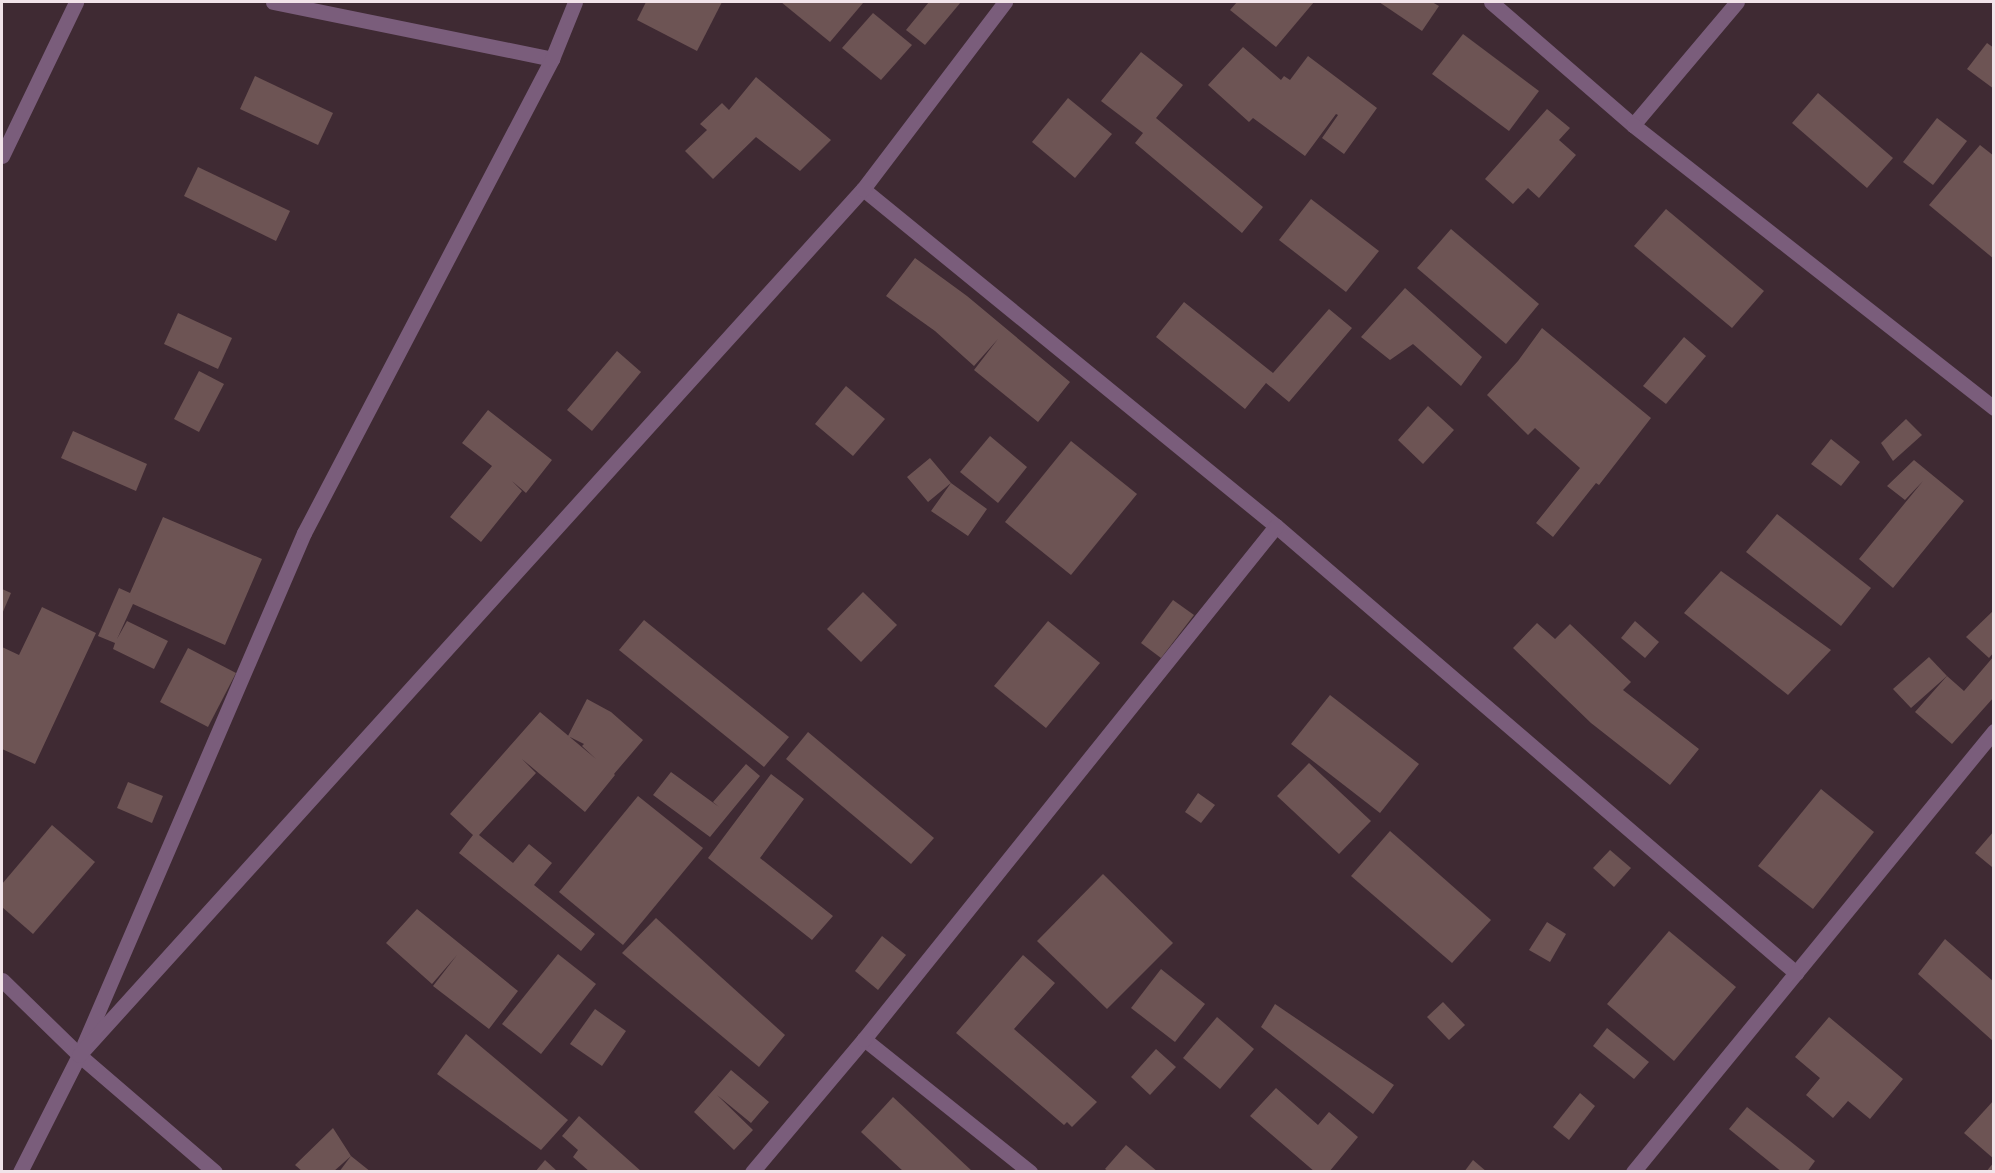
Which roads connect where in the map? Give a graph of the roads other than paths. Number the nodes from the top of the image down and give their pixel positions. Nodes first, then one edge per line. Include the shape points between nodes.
1 (76, 2) edge
2 (273, 2) edge
3 (575, 2) edge
4 (1005, 2) edge
5 (1491, 2) edge
6 (1737, 2) edge
7 (552, 59) junction
8 (1633, 125) junction
9 (2, 156) edge
10 (863, 189) junction
11 (1994, 408) edge
12 (1276, 526) junction
13 (1994, 731) edge
14 (1796, 973) junction
15 (2, 980) edge
16 (864, 1039) junction
17 (79, 1055) junction
18 (20, 1172) edge
19 (215, 1172) edge
20 (752, 1172) edge
21 (1030, 1172) edge
22 (1633, 1172) edge

1 - 9 street
2 - 7 street
3 - 7 street
4 - 10 street
5 - 8 street
6 - 8 street
7 - 17 street via 304,533
8 - 11 street
10 - 12 street
10 - 17 street
12 - 14 street
12 - 16 street
13 - 14 street
14 - 22 street
15 - 17 street
16 - 20 street
16 - 21 street
17 - 18 street
17 - 19 street

